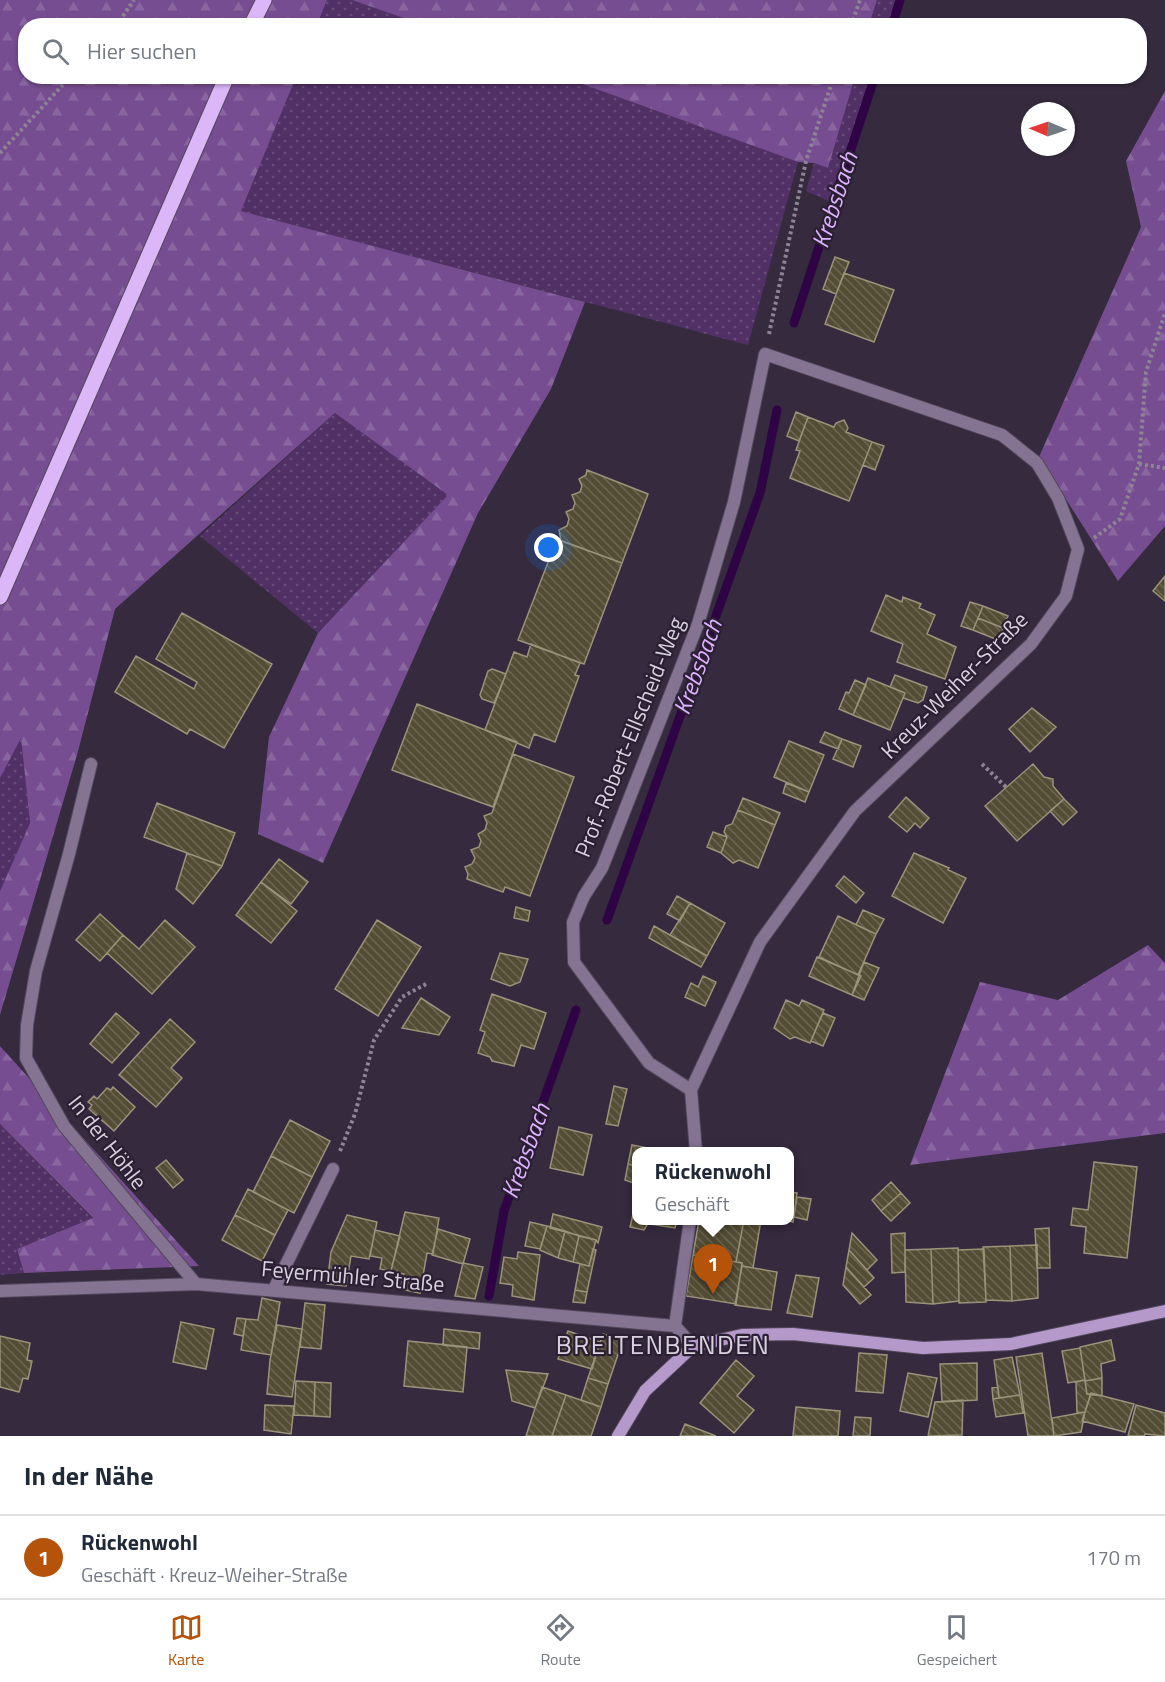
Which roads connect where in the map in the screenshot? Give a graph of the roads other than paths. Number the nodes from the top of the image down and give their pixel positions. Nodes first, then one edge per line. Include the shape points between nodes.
1 (264, 0) edge
2 (255, 18) edge
3 (224, 84) edge
4 (765, 354) joint
5 (0, 597) edge
6 (91, 764) dead end
7 (692, 1090) junction
8 (696, 1147) edge
9 (333, 1169) road end
10 (689, 1225) edge
11 (196, 1284) junction
12 (274, 1289) junction
13 (0, 1291) edge
14 (1165, 1311) edge
15 (675, 1326) junction
16 (693, 1346) junction
17 (618, 1436) edge

1 - 2 main road
3 - 5 main road
4 - 7 street, Prof.-Robert-Ellscheid-Weg via 734,502 698,624 602,868 573,922 574,962 649,1064
4 - 7 street, Kreuz-Weiher-Straße via 1002,435 1037,463 1058,498 1078,549 1066,596 1031,644 855,811 760,942
6 - 11 street, In der Höhle via 36,971 26,1058 64,1126
7 - 8 street, Kreuz-Weiher-Straße
9 - 12 street
10 - 15 street
11 - 12 street, Feyermühler Straße
11 - 13 street, Feyermühler Straße
12 - 15 street, Feyermühler Straße
14 - 16 main road via 1011,1344 923,1348 793,1334 742,1335
15 - 16 street
16 - 17 main road via 645,1391

